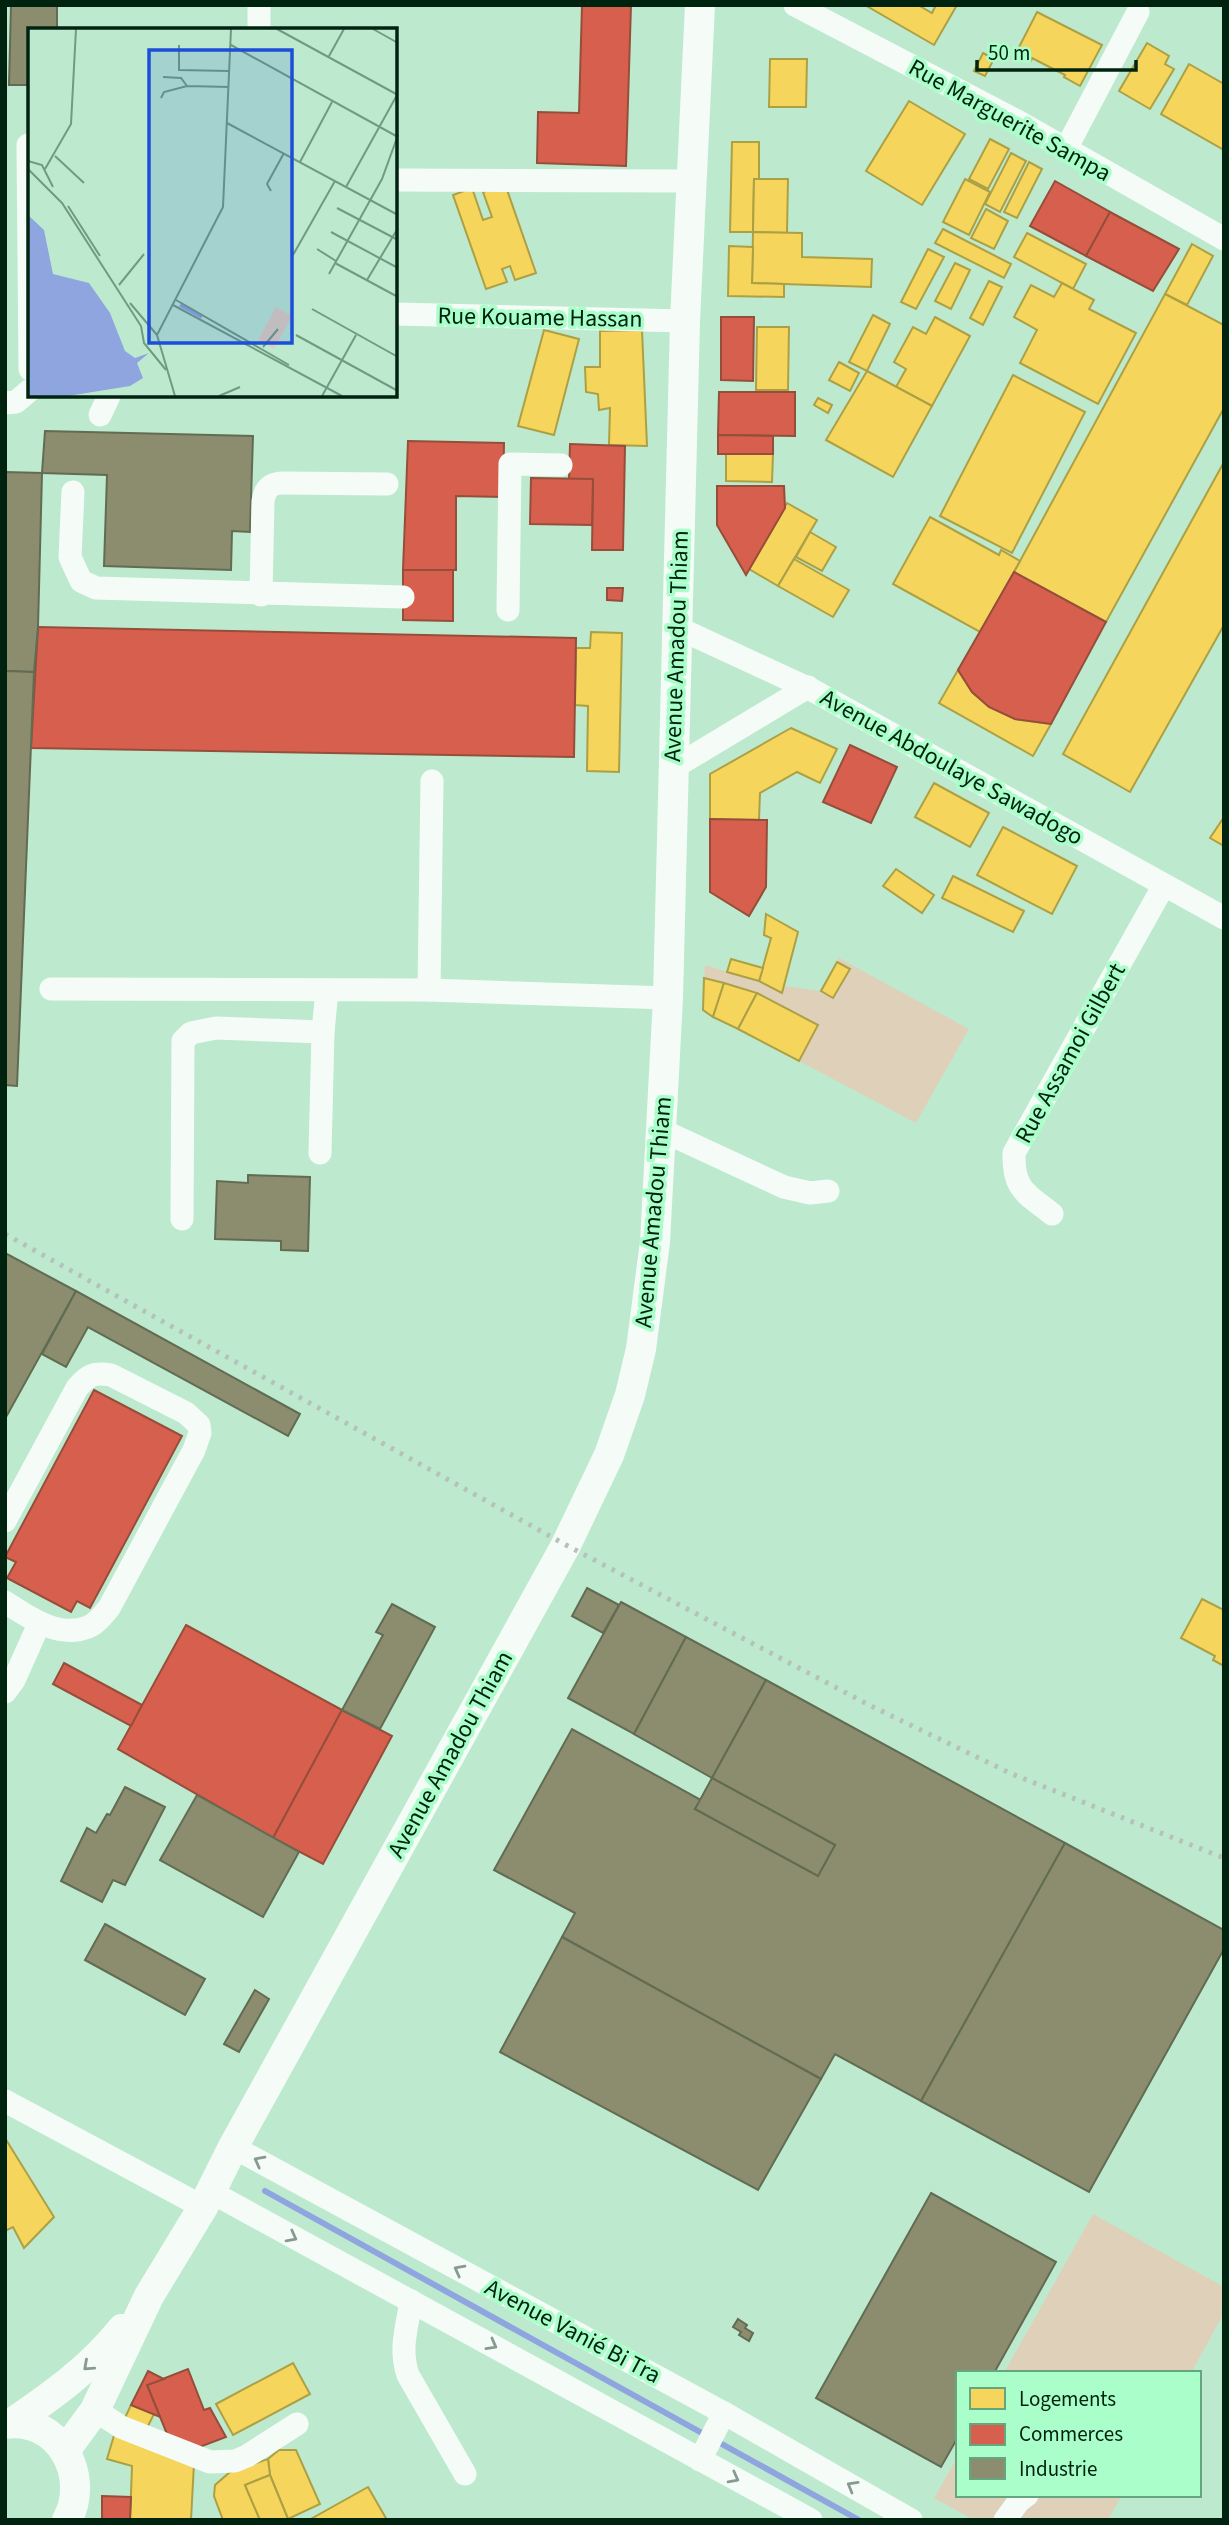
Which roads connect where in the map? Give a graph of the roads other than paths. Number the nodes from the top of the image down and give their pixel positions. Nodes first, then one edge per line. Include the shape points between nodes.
1 (259, 5) edge
2 (700, 5) edge
3 (795, 5) edge
4 (1138, 12) dead end
5 (259, 28) edge
6 (1066, 149) junction
7 (397, 180) edge
8 (691, 181) junction
9 (1224, 239) edge
10 (397, 314) edge
11 (685, 321) junction
12 (28, 393) edge
13 (5, 403) edge
14 (561, 465) dead end
15 (387, 484) dead end
16 (73, 492) dead end
17 (261, 595) junction
18 (403, 597) dead end
19 (508, 610) dead end
20 (676, 627) junction
21 (808, 687) junction
22 (673, 768) junction
23 (432, 781) dead end
24 (1164, 885) junction
25 (1224, 918) edge
26 (51, 989) dead end
27 (327, 990) junction
28 (429, 990) junction
29 (668, 998) junction
30 (323, 1032) junction
31 (661, 1130) junction
32 (320, 1153) dead end
33 (828, 1191) dead end
34 (1052, 1214) dead end
35 (182, 1219) dead end
36 (5, 1521) edge
37 (5, 1602) edge
38 (39, 1624) junction
39 (5, 1692) edge
40 (5, 2101) edge
41 (233, 2147) junction
42 (207, 2200) junction
43 (149, 2297) junction
44 (411, 2301) junction
45 (95, 2410) junction
46 (721, 2418) junction
47 (8, 2420) edge
48 (296, 2424) dead end
49 (65, 2451) junction
50 (703, 2455) junction
51 (465, 2474) dead end
52 (1024, 2497) edge
53 (71, 2516) edge
54 (811, 2520) edge
55 (911, 2520) edge
56 (1005, 2520) edge

1 - 5 street
2 - 8 main road, Avenue Amadou Thiam
3 - 6 street, Rue Marguerite Sampa
4 - 6 street
6 - 9 street, Rue Marguerite Sampa
7 - 8 street
8 - 11 main road, Avenue Amadou Thiam
10 - 11 street, Rue Kouame Hassan
11 - 20 main road, Avenue Amadou Thiam
12 - 13 street via 16,402
14 - 19 street via 510,464
15 - 17 street via 270,486 263,501
16 - 17 street via 70,557 81,581 96,588
17 - 18 street
20 - 21 street, Avenue Abdoulaye Sawadogo
20 - 22 main road, Avenue Amadou Thiam
21 - 22 street
21 - 24 street, Avenue Abdoulaye Sawadogo
22 - 29 main road, Avenue Amadou Thiam
23 - 28 street
24 - 25 street, Avenue Abdoulaye Sawadogo
24 - 34 street, Rue Assamoi Gilbert via 1014,1153 1019,1187
26 - 27 street
27 - 28 street
27 - 30 street
28 - 29 street
29 - 31 main road, Avenue Amadou Thiam
30 - 32 street
30 - 35 street via 216,1028 191,1032 183,1041
31 - 33 street via 784,1187 810,1193
31 - 41 main road, Avenue Amadou Thiam via 655,1242 641,1349 609,1455 566,1545
36 - 38 street via 86,1377 97,1372 111,1375 186,1413 199,1425 194,1450 109,1608 89,1627 60,1630
37 - 38 street
38 - 39 street
40 - 42 street, Avenue Vanié Bi Tra
41 - 42 main road, Avenue Amadou Thiam
46 -> 41 street, Avenue Vanié Bi Tra
42 - 43 main road, Avenue Amadou Thiam
42 -> 44 street, Avenue Vanié Bi Tra
43 - 45 main road, Avenue Amadou Thiam
43 -> 47 main road, Avenue Amadou Thiam via 106,2350 70,2383
44 -> 50 street, Avenue Vanié Bi Tra
44 - 51 street via 402,2344 404,2363
45 - 48 street via 121,2427 209,2462 247,2456
45 - 49 main road, Avenue Amadou Thiam
46 - 50 street
55 -> 46 street, Avenue Vanié Bi Tra
47 - 49 main road via 42,2430
49 - 53 main road via 76,2479
50 -> 54 street, Avenue Vanié Bi Tra
52 - 56 street

